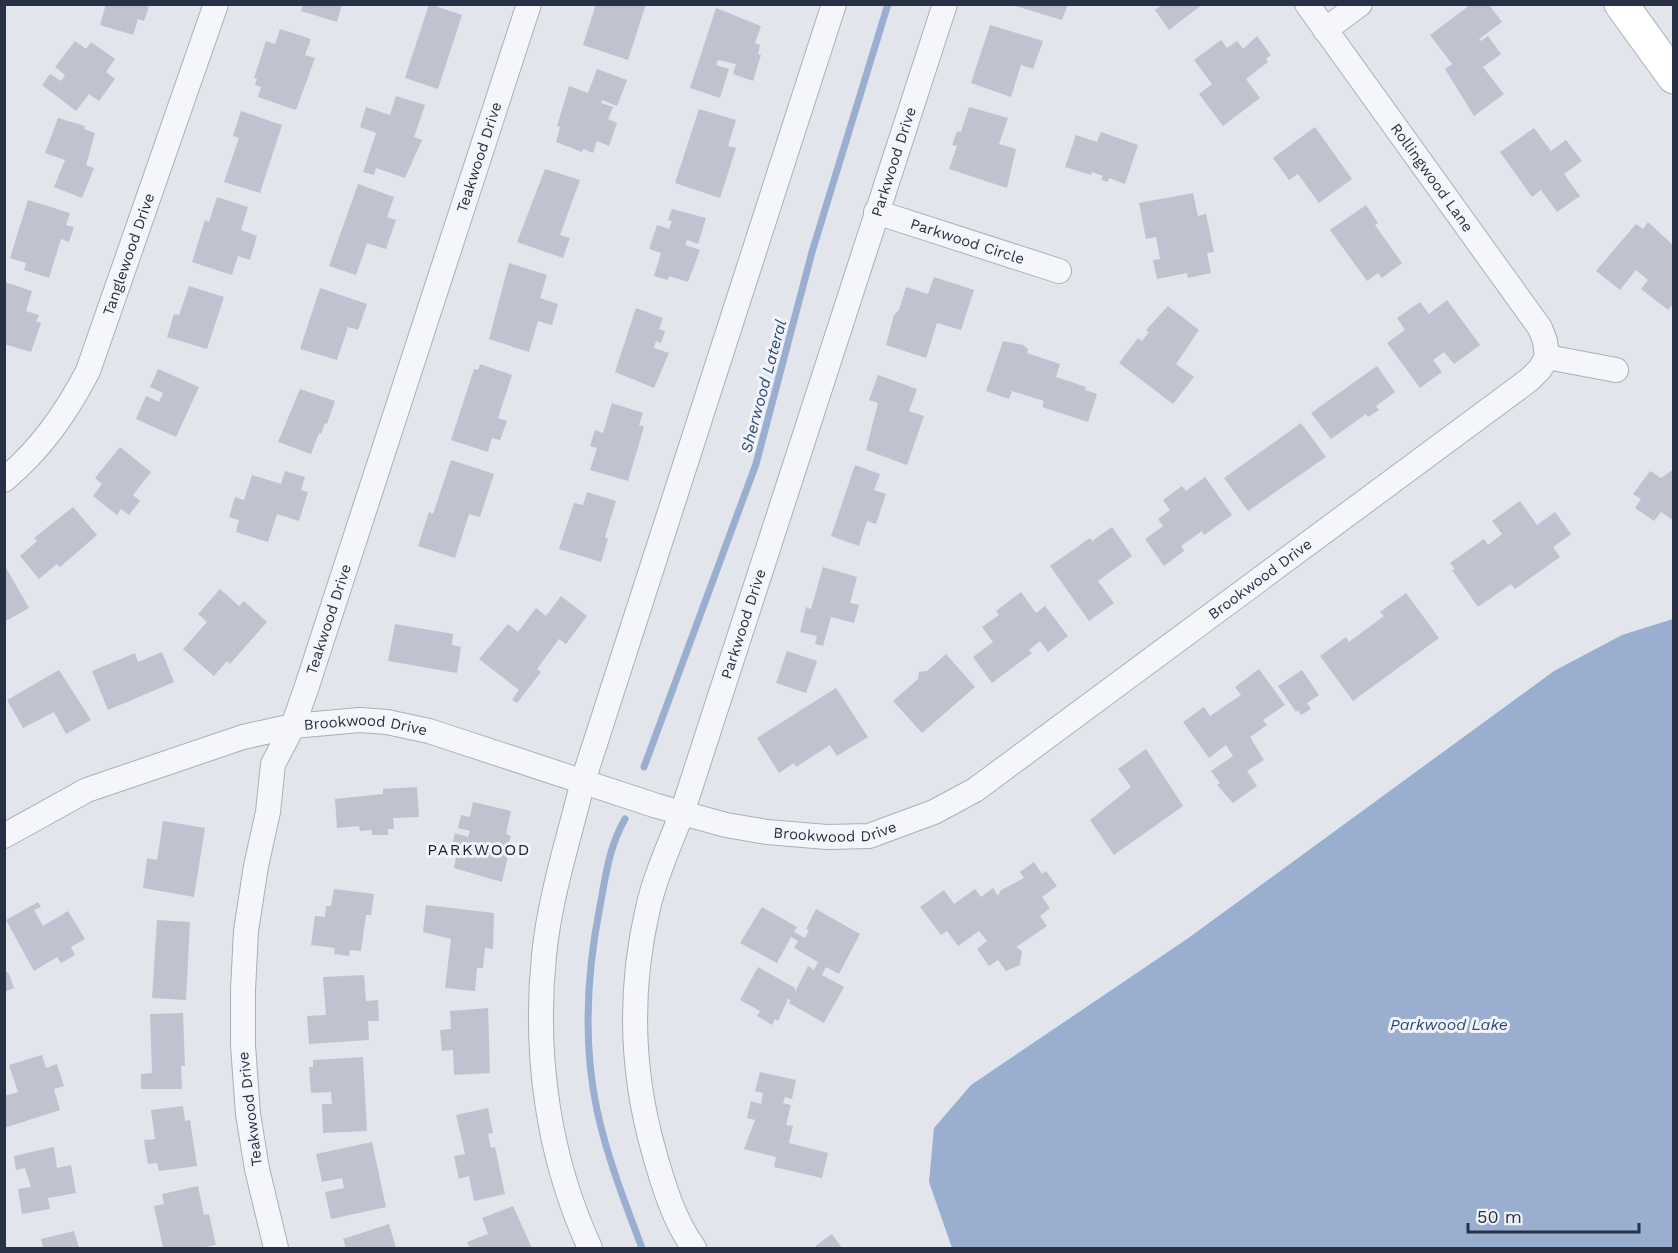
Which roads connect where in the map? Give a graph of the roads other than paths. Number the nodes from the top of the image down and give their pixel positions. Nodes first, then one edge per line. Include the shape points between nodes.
1 (216, 4) edge
2 (529, 4) edge
3 (834, 4) edge
4 (945, 4) edge
5 (1307, 4) edge
6 (1360, 4) edge
7 (1621, 4) edge
8 (1325, 30) junction
9 (1674, 77) edge
10 (876, 212) junction
11 (1059, 271) dead end
12 (1547, 357) junction
13 (1616, 370) dead end
14 (4, 480) edge
15 (293, 726) junction
16 (593, 785) junction
17 (682, 813) junction
18 (4, 836) edge
19 (276, 1248) edge
20 (590, 1248) edge
21 (694, 1248) edge

1 - 14 street, Tanglewood Drive via 88,371 48,436
2 - 15 street, Teakwood Drive
3 - 16 street
4 - 10 street, Parkwood Drive
5 - 8 street, Rollingwood Lane
6 - 8 street
7 - 9 main road
8 - 12 street, Rollingwood Lane via 1540,328
10 - 11 street, Parkwood Circle
10 - 17 street, Parkwood Drive
12 - 13 street
12 - 17 street, Brookwood Drive via 1529,380 965,796 869,836 767,832
15 - 16 street, Brookwood Drive via 360,720 387,722 429,731
15 - 18 street, Brookwood Drive via 243,737 87,789
15 - 19 street, Teakwood Drive via 273,764 246,931 243,990 248,1114
16 - 17 street, Brookwood Drive
16 - 20 street via 557,884 544,954 540,1046 551,1133 576,1217
17 - 21 street, Parkwood Drive via 648,906 636,969 634,1042 643,1114 663,1184

